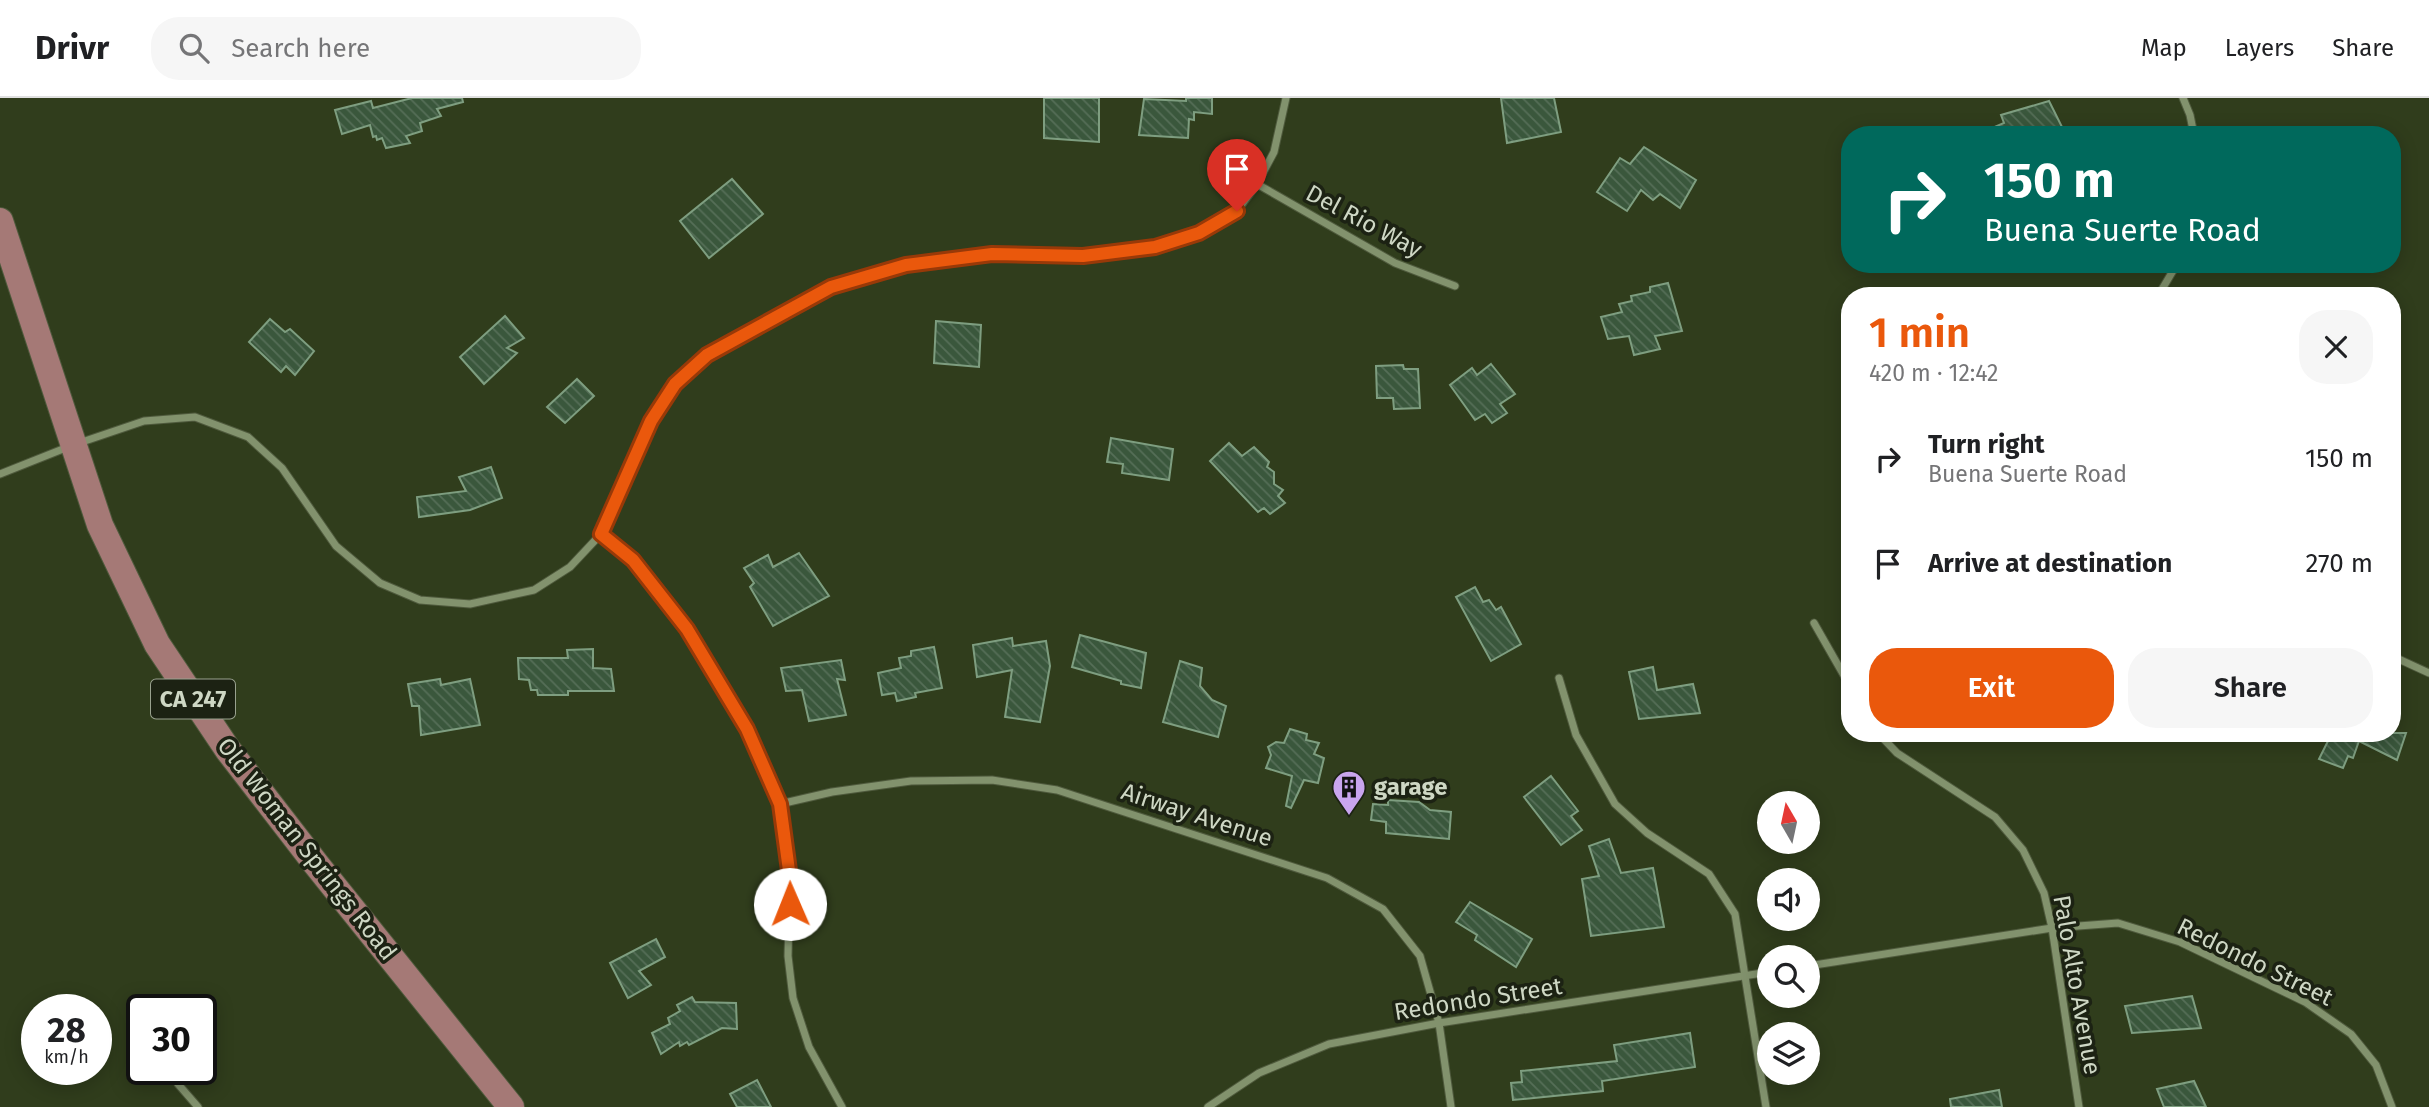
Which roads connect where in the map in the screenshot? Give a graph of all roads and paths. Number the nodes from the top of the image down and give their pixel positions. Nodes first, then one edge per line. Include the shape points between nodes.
1 (1286, 98) edge
2 (2183, 98) edge
3 (2192, 126) edge
4 (1257, 184) junction
5 (0, 221) edge
6 (1455, 286) dead end
7 (75, 445) junction
8 (0, 474) edge
9 (601, 534) junction
10 (1814, 623) dead end
11 (2401, 660) edge
12 (1841, 670) edge
13 (2429, 673) edge
14 (1559, 678) dead end
15 (1887, 742) edge
16 (780, 804) junction
17 (2052, 928) junction
18 (1820, 964) edge
19 (1757, 974) edge
20 (1747, 976) junction
21 (1439, 1023) junction
22 (179, 1085) edge
23 (198, 1107) edge
24 (511, 1107) edge
25 (842, 1107) edge
26 (1208, 1107) edge
27 (1451, 1107) edge
28 (1766, 1107) edge
29 (2079, 1107) edge
30 (2392, 1107) edge

1 - 4 street via 1274,152
2 - 3 street
4 - 6 street, Del Rio Way via 1395,263
4 - 9 street via 1237,211 1199,233 1155,247 1083,256 992,254 906,265 831,287 707,355 675,384 651,421
5 - 7 main road, Old Woman Springs Road / CA 247
7 - 8 street
7 - 9 street via 144,421 195,417 248,437 282,468 336,546 380,583 421,600 470,604 534,590 570,567
7 - 24 main road, Old Woman Springs Road / CA 247 via 100,525 156,644 244,771
9 - 16 street via 633,560 687,629 747,729
10 - 12 street
11 - 13 street
14 - 20 street via 1576,735 1615,804 1647,833 1709,874 1735,914
15 - 17 street, Palo Alto Avenue via 1995,817 2023,850 2043,893
16 - 21 street, Airway Avenue via 911,781 992,779 1057,790 1327,877 1383,909 1420,956
16 - 25 street via 790,878 788,956 793,998 809,1047
17 - 18 street, Redondo Street
17 - 29 street, Palo Alto Avenue
17 - 30 street, Redondo Street via 2118,923 2180,942 2305,1002 2351,1034 2376,1065
19 - 20 street, Redondo Street
20 - 21 street, Redondo Street
20 - 28 street
21 - 26 street, Redondo Street via 1329,1044 1259,1073
21 - 27 street, Airway Avenue
22 - 23 street

